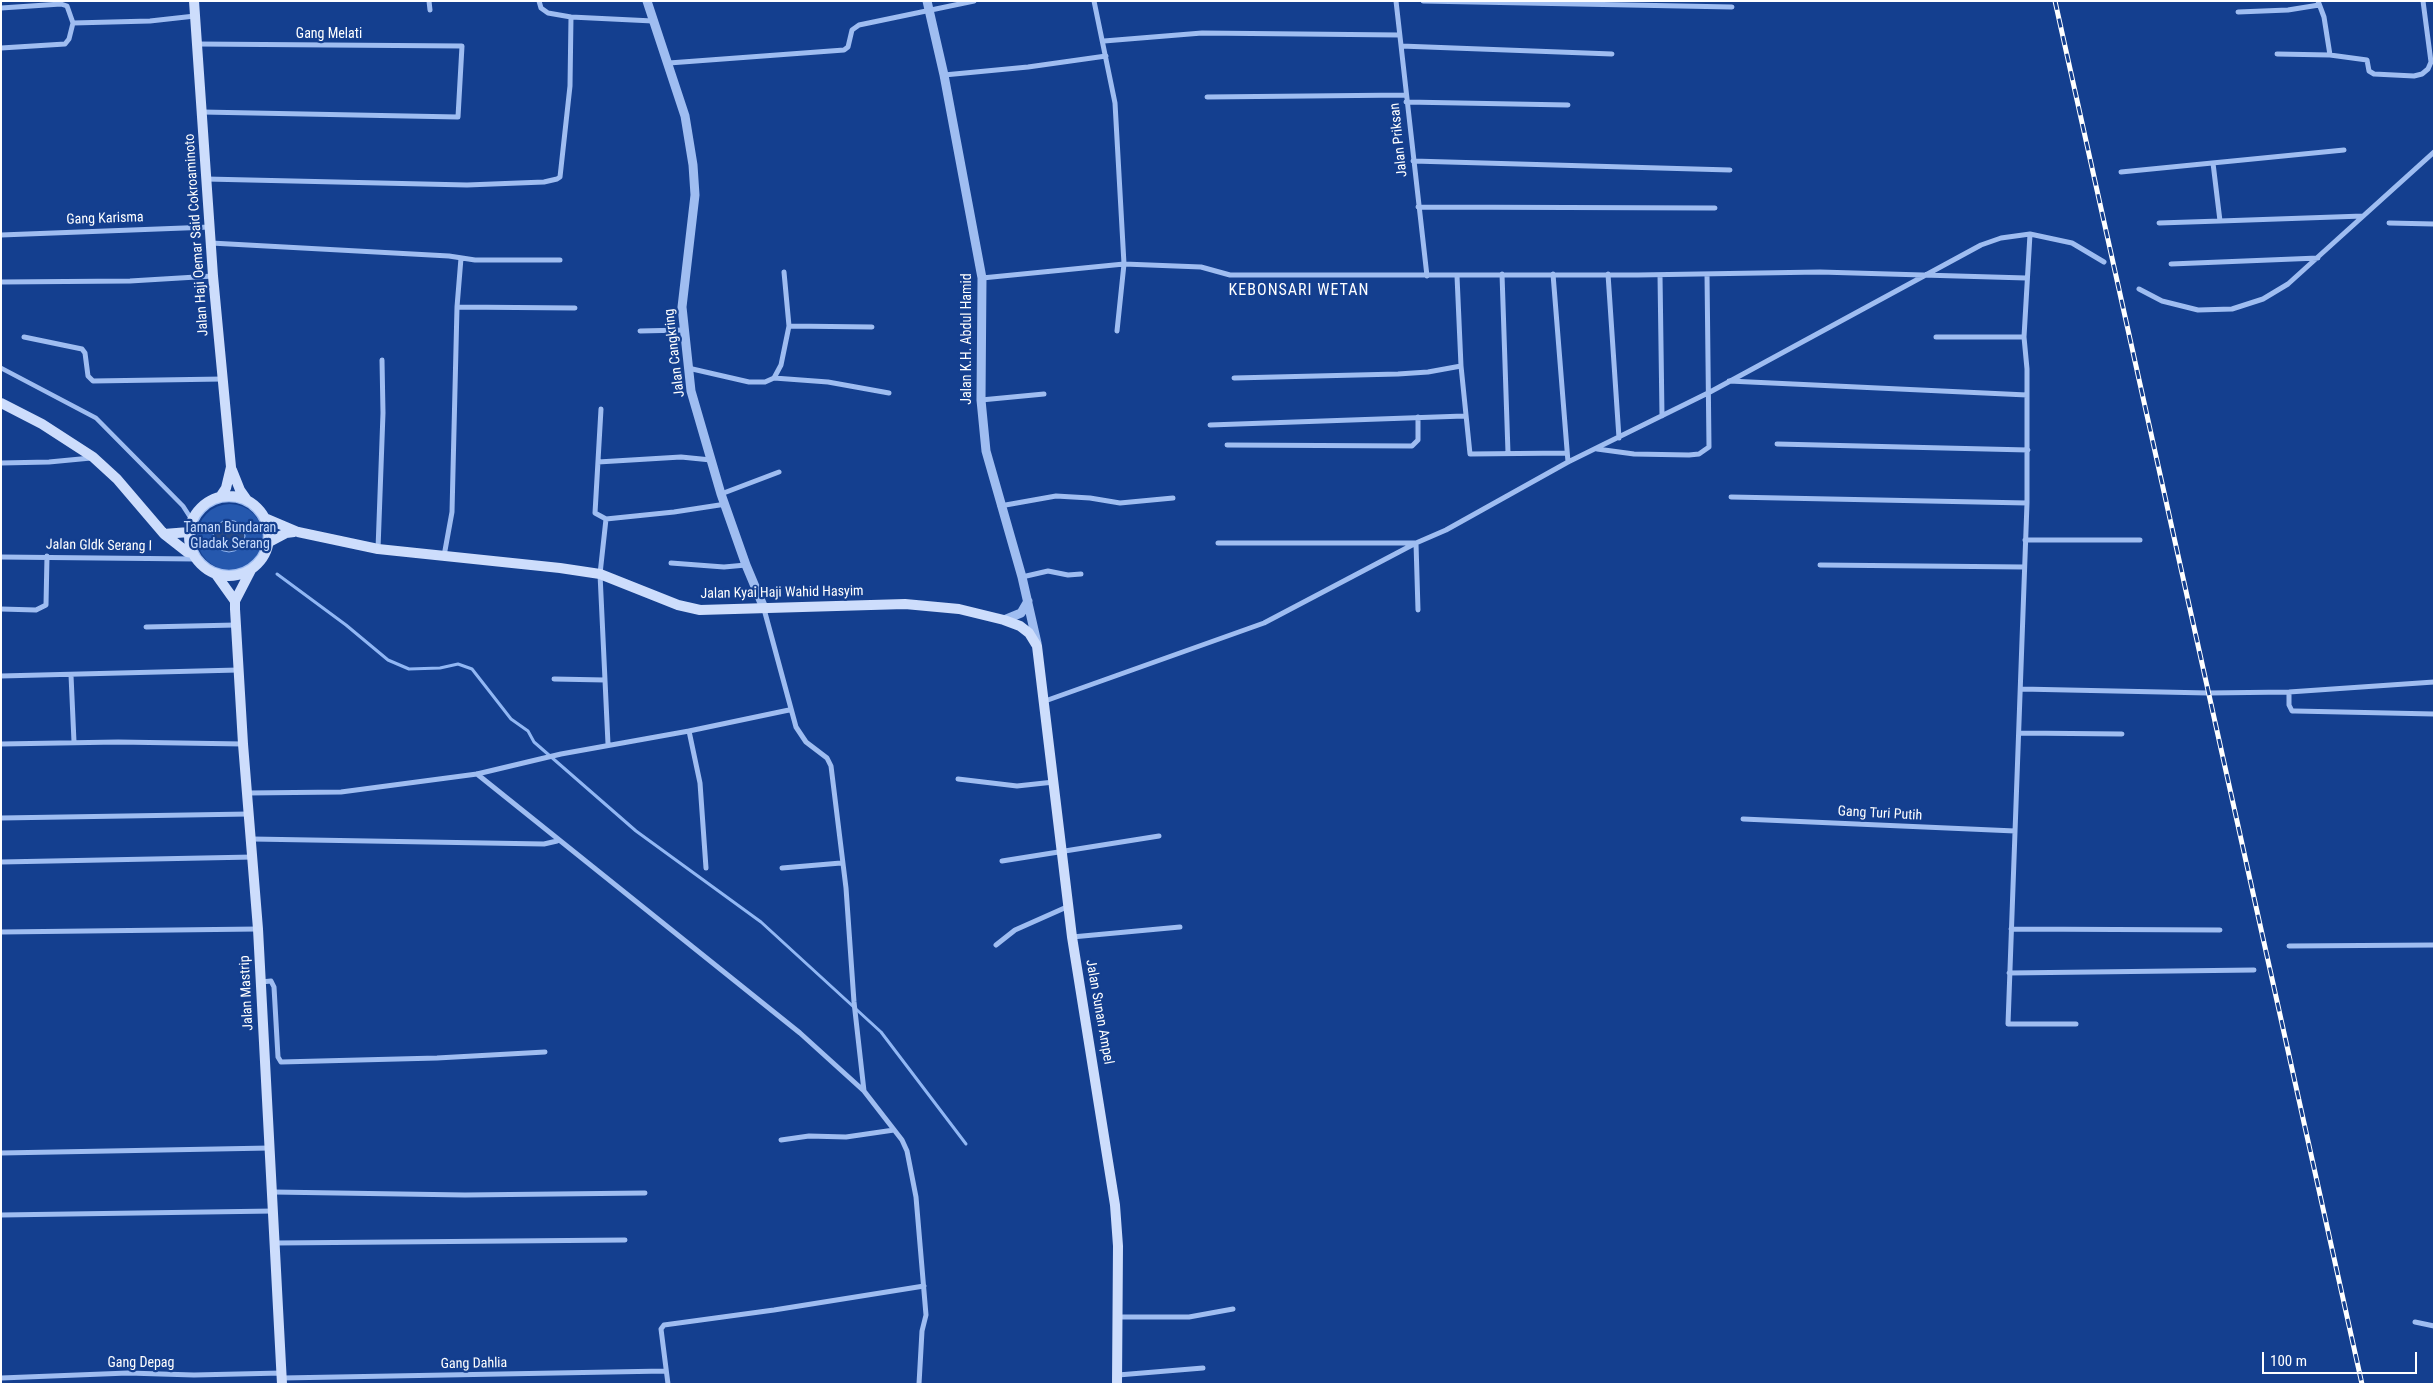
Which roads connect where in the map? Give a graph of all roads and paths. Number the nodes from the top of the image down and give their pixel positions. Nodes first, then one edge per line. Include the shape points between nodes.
1 (194, 1) edge
2 (429, 1) edge
3 (538, 1) edge
4 (647, 1) edge
5 (974, 1) edge
6 (1094, 1) edge
7 (1396, 1) edge
8 (1423, 1) edge
9 (2423, 1) edge
10 (2319, 3) edge
11 (928, 6) edge
12 (1732, 7) dead end
13 (1, 8) edge
14 (430, 10) dead end
15 (2238, 12) dead end
16 (195, 16) junction
17 (571, 17) junction
18 (653, 21) junction
19 (74, 23) junction
20 (1399, 35) junction
21 (1104, 41) junction
22 (196, 44) junction
23 (1401, 46) junction
24 (1, 48) edge
25 (1612, 54) dead end
26 (2277, 54) dead end
27 (1106, 56) junction
28 (2330, 56) junction
29 (669, 63) junction
30 (944, 74) junction
31 (1406, 95) junction
32 (1207, 97) dead end
33 (1406, 102) junction
34 (1568, 105) dead end
35 (202, 112) junction
36 (2344, 150) dead end
37 (2434, 152) edge
38 (1413, 161) junction
39 (2212, 163) junction
40 (1730, 170) dead end
41 (2121, 172) dead end
42 (206, 179) junction
43 (1418, 207) junction
44 (1715, 208) dead end
45 (2363, 216) junction
46 (2220, 220) junction
47 (2159, 223) dead end
48 (2389, 223) dead end
49 (2434, 224) edge
50 (210, 227) junction
51 (1, 234) edge
52 (2030, 234) junction
53 (211, 243) junction
54 (461, 258) junction
55 (2318, 258) junction
56 (560, 260) dead end
57 (2104, 262) dead end
58 (1124, 264) junction
59 (2171, 264) dead end
60 (784, 272) dead end
61 (1502, 274) junction
62 (1553, 274) junction
63 (1608, 274) junction
64 (1707, 274) junction
65 (1929, 274) junction
66 (1660, 275) junction
67 (213, 276) junction
68 (1427, 276) junction
69 (1457, 276) junction
70 (982, 278) junction
71 (2026, 278) junction
72 (1, 282) edge
73 (2139, 289) dead end
74 (457, 307) junction
75 (575, 308) dead end
76 (789, 326) junction
77 (872, 327) dead end
78 (684, 330) junction
79 (640, 331) dead end
80 (1116, 331) dead end
81 (24, 337) dead end
82 (1936, 337) dead end
83 (2024, 337) junction
84 (382, 360) dead end
85 (1461, 366) junction
86 (1, 368) edge
87 (688, 368) junction
88 (774, 378) junction
89 (1234, 378) dead end
90 (223, 379) junction
91 (1728, 381) junction
92 (1710, 392) junction
93 (889, 393) dead end
94 (1044, 394) dead end
95 (2027, 394) junction
96 (981, 400) junction
97 (1, 403) edge
98 (601, 409) dead end
99 (1464, 416) junction
100 (1662, 416) junction
101 (1418, 418) junction
102 (1210, 425) dead end
103 (1619, 438) junction
104 (1777, 444) dead end
105 (1227, 445) dead end
106 (1597, 449) junction
107 (2028, 450) junction
108 (1508, 453) junction
109 (1567, 453) junction
110 (93, 457) junction
111 (711, 460) junction
112 (598, 462) junction
113 (1568, 462) junction
114 (1, 463) edge
115 (231, 467) junction
116 (779, 472) dead end
117 (721, 494) junction
118 (220, 497) junction
119 (1731, 497) dead end
120 (1173, 498) dead end
121 (249, 503) junction
122 (2027, 503) junction
123 (726, 504) junction
124 (1000, 506) junction
125 (265, 518) junction
126 (606, 519) junction
127 (192, 520) junction
128 (189, 532) junction
129 (298, 532) junction
130 (164, 534) junction
131 (2025, 540) junction
132 (2140, 540) dead end
133 (269, 542) junction
134 (1218, 543) dead end
135 (1416, 543) junction
136 (378, 549) junction
137 (47, 556) junction
138 (194, 556) junction
139 (444, 556) junction
140 (1, 557) edge
141 (671, 563) dead end
142 (1820, 564) dead end
143 (746, 565) junction
144 (2024, 567) junction
145 (251, 570) junction
146 (215, 573) junction
147 (600, 574) junction
148 (1081, 574) dead end
149 (1022, 577) junction
150 (1028, 600) junction
151 (235, 601) junction
152 (764, 608) junction
153 (1, 609) edge
154 (1418, 610) dead end
155 (1004, 620) junction
156 (236, 625) junction
157 (146, 627) dead end
158 (1037, 646) junction
159 (238, 670) junction
160 (72, 675) junction
161 (1, 676) edge
162 (554, 679) dead end
163 (606, 680) junction
164 (2434, 682) edge
165 (2021, 689) junction
166 (2290, 692) junction
167 (1045, 701) junction
168 (790, 710) junction
169 (2434, 714) edge
170 (689, 731) junction
171 (2020, 733) junction
172 (2122, 734) dead end
173 (74, 742) junction
174 (1, 744) edge
175 (243, 744) junction
176 (608, 744) junction
177 (477, 774) junction
178 (958, 779) dead end
179 (1054, 782) junction
180 (248, 793) junction
181 (250, 814) junction
182 (1, 818) edge
183 (1743, 819) dead end
184 (2015, 831) junction
185 (1158, 836) dead end
186 (252, 838) junction
187 (557, 841) junction
188 (1062, 851) junction
189 (253, 857) junction
190 (1002, 860) dead end
191 (1, 862) edge
192 (841, 862) junction
193 (706, 868) dead end
194 (782, 868) dead end
195 (1069, 906) junction
196 (1180, 927) dead end
197 (258, 929) junction
198 (2011, 929) junction
199 (2220, 930) dead end
200 (1, 932) edge
201 (1072, 937) junction
202 (996, 945) dead end
203 (2434, 945) edge
204 (2289, 946) dead end
205 (2254, 970) dead end
206 (2009, 973) junction
207 (260, 982) junction
208 (2076, 1024) dead end
209 (545, 1052) dead end
210 (278, 1057) junction
211 (265, 1058) junction
212 (864, 1091) junction
213 (894, 1130) junction
214 (781, 1140) dead end
215 (270, 1148) junction
216 (1, 1153) edge
217 (273, 1192) junction
218 (645, 1193) dead end
219 (274, 1211) junction
220 (1, 1215) edge
221 (625, 1240) dead end
222 (276, 1243) junction
223 (924, 1286) junction
224 (1233, 1309) dead end
225 (1116, 1317) junction
226 (2416, 1322) dead end
227 (2434, 1326) edge
228 (1203, 1368) dead end
229 (665, 1370) junction
230 (1, 1378) edge
231 (282, 1378) edge
232 (1117, 1380) edge
233 (11, 1381) edge
234 (668, 1384) edge
235 (919, 1384) edge

1 - 16 main road, Jalan Haji Oemar Said Cokroaminoto
2 - 14 street
3 - 17 street via 548,13
4 - 18 street, Jalan Cangkring
5 - 11 street
6 - 21 street
7 - 20 street, Jalan Priksan
8 - 12 street
9 - 28 street via 2431,62 2422,74 2374,74 2369,71 2367,60
10 - 15 street via 2288,10
10 - 28 street
11 - 29 street via 855,27 844,50
11 - 30 street, Jalan K.H. Abdul Hamid
13 - 19 street via 61,4 67,6
16 - 19 street via 150,22
16 - 22 main road, Jalan Haji Oemar Said Cokroaminoto
17 - 18 street
17 - 42 street via 570,86 560,177 557,179 467,184
18 - 29 street, Jalan Cangkring
19 - 24 street via 65,44
20 - 21 street via 1202,33
20 - 23 street, Jalan Priksan
21 - 27 street
22 - 35 main road, Jalan Haji Oemar Said Cokroaminoto
22 - 35 street, Gang Melati via 462,46 458,117
23 - 25 street
23 - 31 street, Jalan Priksan
26 - 28 street
27 - 30 street
27 - 58 street via 1115,103
29 - 78 street, Jalan Cangkring via 685,116 696,186 682,300
30 - 70 street, Jalan K.H. Abdul Hamid
31 - 32 street
31 - 33 street, Jalan Priksan
33 - 34 street
33 - 38 street, Jalan Priksan
35 - 42 main road, Jalan Haji Oemar Said Cokroaminoto
36 - 39 street
37 - 45 street
38 - 40 street
38 - 43 street, Jalan Priksan
39 - 41 street
39 - 46 street
42 - 50 main road, Jalan Haji Oemar Said Cokroaminoto
43 - 44 street
43 - 68 street, Jalan Priksan
45 - 46 street
45 - 55 street
46 - 47 street
48 - 49 street
50 - 51 street, Gang Karisma
50 - 53 main road, Jalan Haji Oemar Said Cokroaminoto
52 - 57 street via 2072,243
52 - 65 street via 1981,245
52 - 71 street
53 - 54 street
53 - 67 main road, Jalan Haji Oemar Said Cokroaminoto
54 - 56 street
54 - 74 street
55 - 59 street
55 - 73 street via 2288,284 2263,299 2232,309 2198,310 2162,301
58 - 68 street via 1201,267 1230,275
58 - 70 street
58 - 80 street
60 - 76 street
61 - 62 street
61 - 69 street
61 - 108 street
62 - 63 street
62 - 109 street
63 - 66 street
63 - 103 street
64 - 65 street
64 - 66 street
64 - 92 street
65 - 71 street
65 - 91 street
66 - 100 street
67 - 72 street via 130,281
67 - 90 main road, Jalan Haji Oemar Said Cokroaminoto
68 - 69 street
69 - 85 street
70 - 96 street, Jalan K.H. Abdul Hamid
71 - 83 street
74 - 75 street
74 - 139 street via 452,512
76 - 77 street
76 - 88 street via 782,365
78 - 79 street
78 - 87 street, Jalan Cangkring
81 - 90 street via 82,349 88,376 93,381
82 - 83 street
83 - 95 street
84 - 136 street
85 - 89 street via 1398,374
85 - 99 street
86 - 127 street via 96,418 183,506
87 - 88 street via 749,382 765,382
87 - 111 street, Jalan Cangkring via 691,391
88 - 93 street via 828,382
90 - 115 main road, Jalan Haji Oemar Said Cokroaminoto
91 - 92 street
91 - 95 street
92 - 100 street
92 - 106 street via 1711,442 1706,451 1689,455 1634,454
94 - 96 street
95 - 107 street
96 - 124 street, Jalan K.H. Abdul Hamid via 986,451
97 - 110 main road via 42,424
98 - 112 street
99 - 101 street
99 - 108 street via 1470,454
100 - 103 street
101 - 102 street
101 - 105 street via 1418,440 1412,446
103 - 106 street
104 - 107 street
106 - 113 street
107 - 122 street
108 - 109 street
109 - 113 street
110 - 114 street
110 - 130 main road via 117,479
111 - 112 street via 681,457
111 - 117 street, Jalan Cangkring
112 - 126 street via 596,513
113 - 135 street via 1446,530
115 - 118 main road via 226,488
115 - 121 main road
116 - 117 street
117 - 123 street, Jalan Cangkring
118 - 121 main road via 234,496
118 - 127 main road via 204,506
119 - 122 street
120 - 124 street via 1120,503 1056,496
121 - 121 street via 226,500 204,510 198,519 194,529 196,552 212,568 234,572 244,569 255,562 262,551 264,527
121 - 125 main road via 258,507
122 - 131 street
123 - 126 street
123 - 143 street, Jalan Cangkring
124 - 149 street, Jalan K.H. Abdul Hamid
125 - 129 main road, Jalan Kyai Haji Wahid Hasyim
125 - 133 main road
126 - 147 street
127 - 128 main road
128 - 130 main road
128 - 138 main road
129 - 133 main road, Jalan Kyai Haji Wahid Hasyim via 286,533
129 - 136 main road, Jalan Kyai Haji Wahid Hasyim
130 - 138 main road
131 - 132 street
131 - 144 street
133 - 145 main road, Jalan Mastrip via 259,563
134 - 135 street
135 - 154 street
135 - 167 street via 1264,623
136 - 139 main road, Jalan Kyai Haji Wahid Hasyim
137 - 138 street, Jalan Gldk Serang I
137 - 140 street, Jalan Gldk Serang I
137 - 153 street via 46,606 36,610
138 - 146 main road via 204,568
139 - 147 main road, Jalan Kyai Haji Wahid Hasyim
141 - 143 street via 724,567
142 - 144 street
143 - 152 street, Jalan Cangkring
144 - 165 street
145 - 146 main road via 239,575
145 - 151 main road, Jalan Mastrip
146 - 151 main road
147 - 152 main road, Jalan Kyai Haji Wahid Hasyim via 678,605 700,610
147 - 163 street
148 - 149 street via 1048,571
149 - 150 street, Jalan K.H. Abdul Hamid
150 - 155 street via 1021,613
150 - 158 street, Jalan K.H. Abdul Hamid
151 - 156 main road, Jalan Mastrip
152 - 155 main road, Jalan Kyai Haji Wahid Hasyim via 905,604 958,609
152 - 168 street
155 - 158 main road, Jalan Kyai Haji Wahid Hasyim via 1029,633
156 - 157 street
156 - 159 main road, Jalan Mastrip
158 - 167 main road, Jalan Sunan Ampel
159 - 160 street
159 - 175 main road, Jalan Mastrip
160 - 161 street
160 - 173 street
162 - 163 street
163 - 176 street
164 - 166 street
165 - 166 street
165 - 171 street
166 - 169 street via 2289,705 2295,711
167 - 179 main road, Jalan Sunan Ampel
168 - 170 street
168 - 192 street via 806,742 827,758 831,766
170 - 176 street
170 - 193 street via 700,783
171 - 172 street
171 - 184 street
173 - 174 street
173 - 175 street
175 - 180 main road, Jalan Mastrip
176 - 177 street
177 - 180 street via 341,792
177 - 187 street
178 - 179 street via 1017,786
179 - 188 main road, Jalan Sunan Ampel
180 - 181 main road, Jalan Mastrip
181 - 182 street
181 - 186 main road, Jalan Mastrip
183 - 184 street, Gang Turi Putih
184 - 198 street
185 - 188 street
186 - 187 street via 544,844
186 - 189 main road, Jalan Mastrip
187 - 212 street via 692,945 800,1033
188 - 190 street
188 - 195 main road, Jalan Sunan Ampel
189 - 191 street
189 - 197 main road, Jalan Mastrip
192 - 194 street
192 - 212 street
195 - 201 main road, Jalan Sunan Ampel
195 - 202 street via 1015,930
196 - 201 street
197 - 200 street
197 - 207 main road, Jalan Mastrip
198 - 199 street
198 - 206 street
201 - 225 main road, Jalan Sunan Ampel via 1115,1206 1118,1246
203 - 204 street
205 - 206 street
206 - 208 street via 2008,1024
207 - 210 street via 271,982 274,987
207 - 211 main road, Jalan Mastrip
209 - 210 street via 281,1062
210 - 211 street
211 - 215 main road, Jalan Mastrip
212 - 213 street
213 - 214 street
213 - 223 street via 907,1151 916,1198
215 - 216 street
215 - 217 main road, Jalan Mastrip
217 - 218 street
217 - 219 main road, Jalan Mastrip
219 - 220 street
219 - 222 main road, Jalan Mastrip
221 - 222 street
222 - 231 main road, Jalan Mastrip
223 - 229 street via 664,1325 661,1329
223 - 235 street via 926,1315
224 - 225 street via 1189,1317
225 - 232 main road, Jalan Sunan Ampel
226 - 227 street
228 - 232 street
229 - 231 street, Gang Dahlia
229 - 234 street
230 - 233 street, Gang Depag
231 - 233 street, Gang Depag via 128,1373

